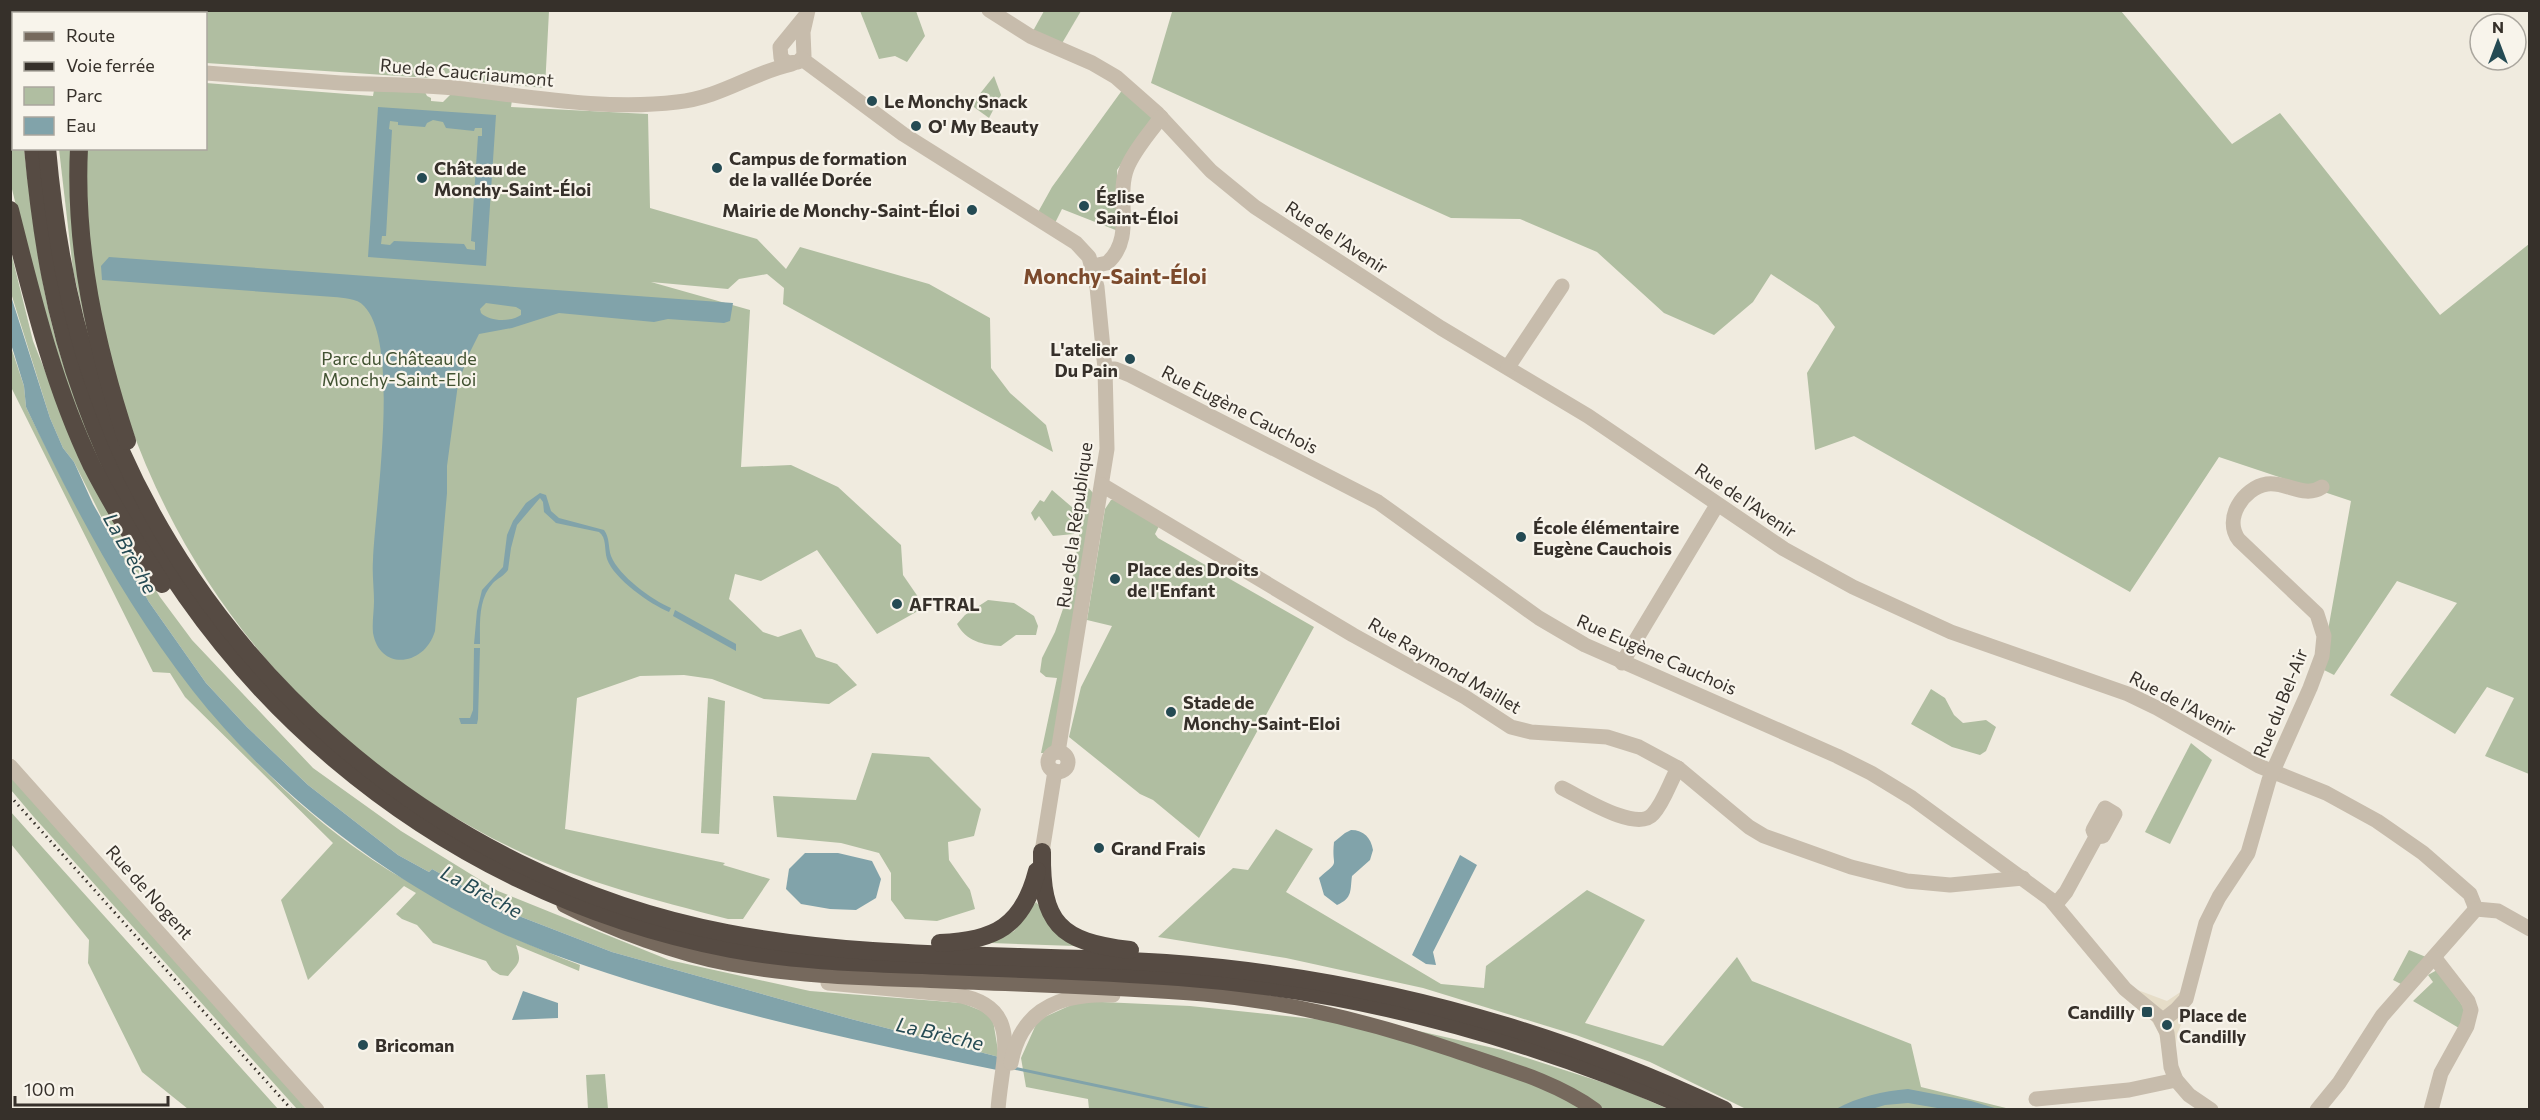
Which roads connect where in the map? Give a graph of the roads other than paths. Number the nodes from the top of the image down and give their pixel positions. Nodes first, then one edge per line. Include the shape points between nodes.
1 (989, 10) edge
2 (808, 13) edge
3 (782, 46) junction
4 (799, 56) junction
5 (207, 73) edge
6 (724, 91) junction
7 (1161, 117) junction
8 (33, 150) edge
9 (47, 150) edge
10 (79, 150) edge
11 (10, 210) edge
12 (1112, 259) junction
13 (1093, 266) junction
14 (1562, 286) dead end
15 (1098, 292) junction
16 (1508, 368) junction
17 (1105, 369) junction
18 (1102, 485) junction
19 (2322, 487) dead end
20 (1717, 505) junction
21 (166, 540) junction
22 (1622, 663) junction
23 (290, 720) junction
24 (10, 765) edge
25 (1678, 768) junction
26 (2272, 771) junction
27 (1562, 788) dead end
28 (2096, 837) dead end
29 (1042, 852) junction
30 (2023, 878) junction
31 (527, 883) junction
32 (2056, 904) junction
33 (2476, 909) junction
34 (2529, 929) edge
35 (763, 939) junction
36 (2434, 957) junction
37 (774, 971) junction
38 (1337, 984) junction
39 (1236, 998) junction
40 (2162, 1021) junction
41 (1008, 1054) junction
42 (2176, 1080) junction
43 (2036, 1099) dead end
44 (316, 1110) edge
45 (999, 1110) edge
46 (1595, 1110) edge
47 (1694, 1110) edge
48 (1724, 1110) edge
49 (2211, 1110) edge
50 (2317, 1110) edge
51 (2431, 1110) edge

1 - 7 street, Rue de l'Avenir via 1035,39 1104,69
2 - 3 street
2 - 4 street
3 - 4 street via 784,61
3 - 4 street via 796,40
3 - 6 street via 771,60
4 - 6 street
4 - 13 street, Rue de la République via 903,134 1076,243
5 - 6 street, Rue de Caucriaumont via 425,86 610,104 676,102
7 - 12 street via 1126,171 1124,230
7 - 16 street, Rue de l'Avenir via 1211,171 1249,203
8 - 23 highway via 55,304 80,389 105,453 176,583 223,647
9 - 21 highway via 62,266 87,364 115,440
10 - 21 highway via 82,245 96,333 128,444
11 - 23 highway via 51,365 83,447 113,506 163,586 216,651 245,684
12 - 13 street
12 - 15 street
13 - 15 street, Rue de la République
14 - 16 street
15 - 17 street, Rue de la République
16 - 20 street, Rue de l'Avenir via 1598,422
17 - 18 street, Rue de la République via 1107,449
17 - 22 street, Rue Eugène Cauchois via 1130,375 1368,496 1547,623
18 - 25 street, Rue Raymond Maillet via 1511,727 1621,740
18 - 29 street, Rue de la République via 1058,752 1066,756 1068,765 1055,771
19 - 26 street, Rue du Bel-Air via 2307,492 2278,484 2262,486 2240,503 2231,523 2239,540 2317,614 2324,630 2319,664
20 - 22 street
20 - 26 street, Rue de l'Avenir via 1813,566 1870,595 1962,637 2128,694
21 - 35 highway via 223,622 280,689 353,757 431,814 512,860 605,900 665,919
22 - 30 street, Rue Eugène Cauchois via 1871,772
23 - 31 highway via 395,808 461,850
24 - 44 street, Rue de Nogent
25 - 27 street via 1653,815 1641,821 1624,818
25 - 30 street, Rue Raymond Maillet via 1758,833 1851,867 1933,884
26 - 33 street, Rue de l'Avenir via 2326,793 2394,833 2463,886
26 - 40 street, Rue du Bel-Air via 2248,853 2219,897 2204,930 2188,993
28 - 32 street
29 - 35 highway via 1023,909 1000,929 979,939 937,943
29 - 38 highway via 1043,889 1049,911 1062,928 1083,941 1214,960
30 - 32 street, Rue Eugène Cauchois
31 - 37 main road via 587,916 668,947 720,962
31 - 47 highway via 629,923 747,951 846,962 1180,977 1336,997 1433,1018 1528,1045
32 - 40 street, Rue Eugène Cauchois via 2132,995
33 - 34 street via 2498,911
33 - 36 street
35 - 38 highway via 866,950 1166,963
36 - 50 street via 2378,1021
36 - 51 street via 2465,996 2470,1010 2467,1026 2443,1066
37 - 39 main road
37 - 41 street via 819,981 981,1001 1001,1021
38 - 48 highway via 1457,1011 1545,1037
39 - 41 street via 1068,998 1049,1006 1031,1021
39 - 46 main road via 1327,1013 1386,1028 1550,1085
40 - 42 street
41 - 45 street
42 - 43 street via 2129,1090
42 - 49 street

